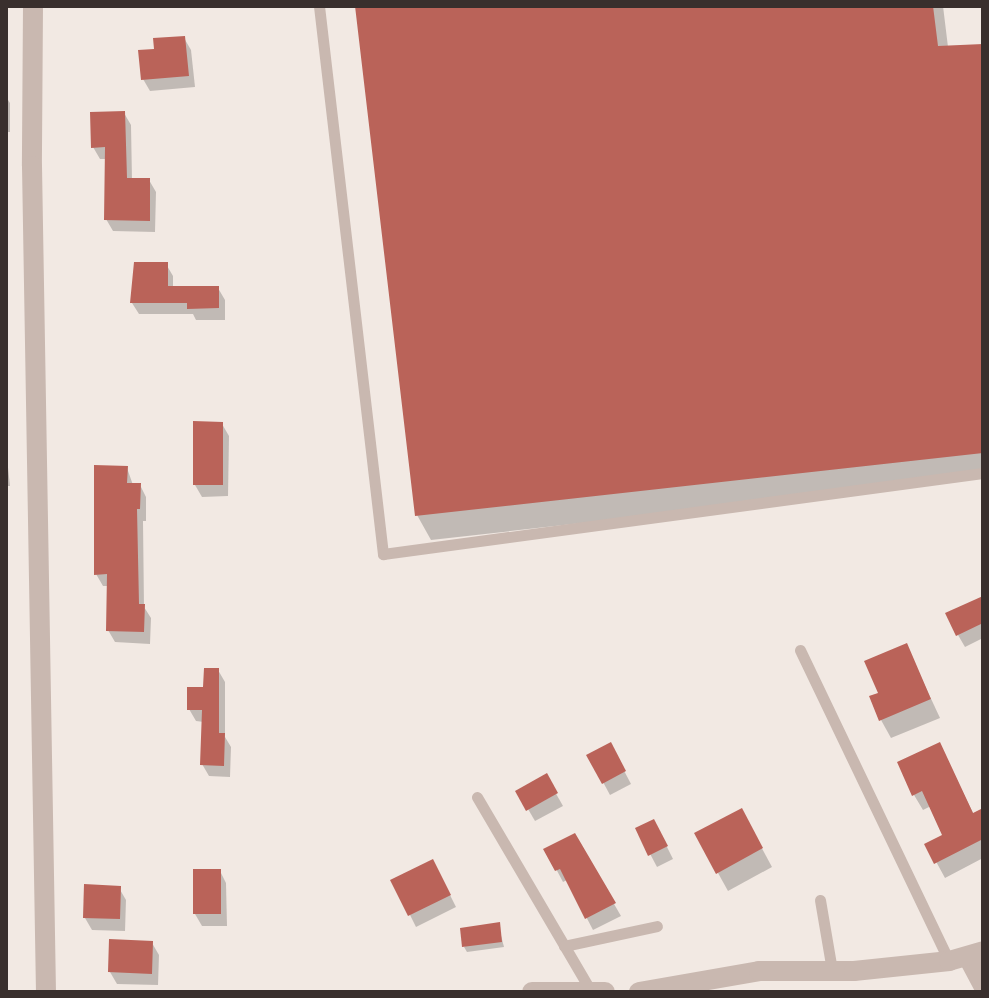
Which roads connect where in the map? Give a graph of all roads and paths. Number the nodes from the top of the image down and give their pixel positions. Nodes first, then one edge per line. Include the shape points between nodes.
1 (33, 6) edge
2 (319, 6) edge
3 (983, 473) edge
4 (800, 650) dead end
5 (477, 797) dead end
6 (820, 900) dead end
7 (657, 926) dead end
8 (564, 946) junction
9 (967, 956) edge
10 (832, 970) junction
11 (983, 985) edge
12 (46, 992) edge
13 (532, 992) edge
14 (591, 992) edge
15 (605, 992) edge
16 (639, 992) edge

1 - 12 street
2 - 3 lane via 383,554
4 - 9 lane
5 - 8 lane
6 - 10 lane
7 - 8 lane
8 - 14 lane
9 - 10 street
9 - 11 street
10 - 16 street via 759,971
13 - 14 street
14 - 15 street

